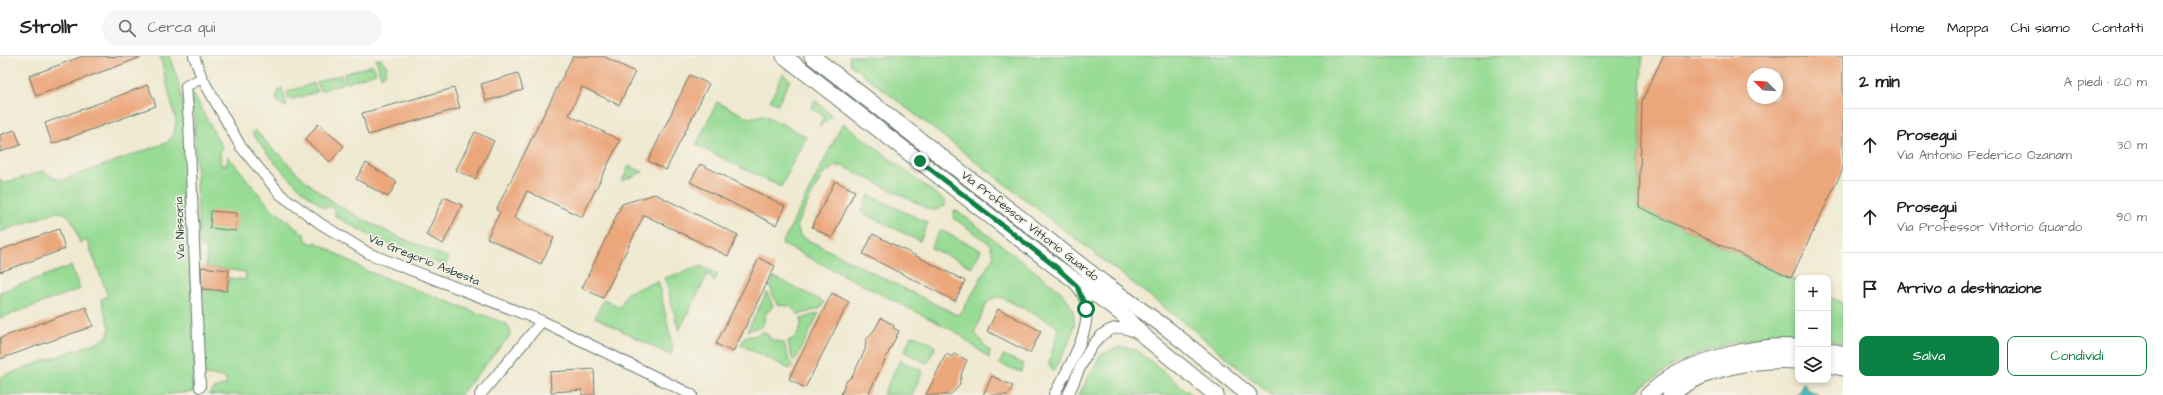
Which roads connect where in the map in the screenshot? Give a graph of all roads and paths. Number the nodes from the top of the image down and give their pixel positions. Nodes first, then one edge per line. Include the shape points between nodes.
1 (194, 56) edge
2 (784, 56) edge
3 (812, 56) edge
4 (202, 78) junction
5 (1056, 267) junction
6 (542, 321) junction
7 (1146, 338) junction
8 (1795, 347) edge
9 (1831, 351) edge
10 (1843, 354) edge
11 (1795, 361) edge
12 (1831, 365) edge
13 (1843, 368) edge
14 (200, 387) dead end
15 (480, 395) edge
16 (692, 395) edge
17 (1054, 395) edge
18 (1068, 395) edge
19 (1216, 395) edge
20 (1249, 395) edge
21 (1648, 395) edge
22 (1670, 395) edge

1 - 4 street, Via Gregorio Asbesta
2 - 5 street, Via Professor Vittorio Guardo
3 - 20 street, Via Professor Vittorio Guardo via 1117,294 1169,330
4 - 6 street, Via Gregorio Asbesta via 241,147 281,195 315,220 370,254
4 - 14 street, Via Nissoria via 186,86
5 - 7 street, Via Professor Vittorio Guardo via 1109,304
5 - 17 street via 1077,286 1083,296 1086,325 1083,337
6 - 15 street
6 - 16 street, Via Gregorio Asbesta
7 - 18 street via 1120,327 1101,334 1091,348
7 - 19 street, Via Professor Vittorio Guardo
8 - 21 street via 1770,346 1710,361 1684,370
9 - 10 street
11 - 22 street via 1778,360 1733,366 1699,378
12 - 13 street

